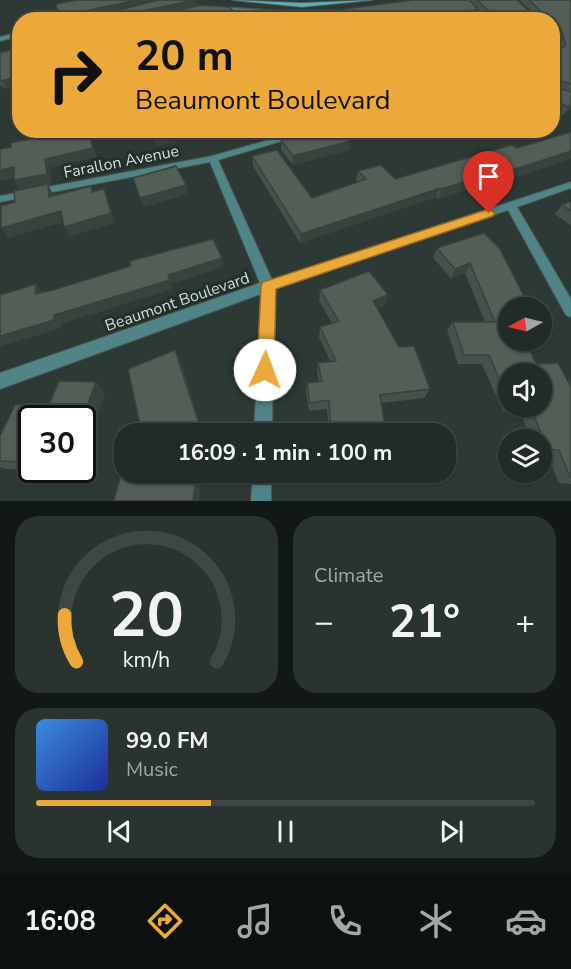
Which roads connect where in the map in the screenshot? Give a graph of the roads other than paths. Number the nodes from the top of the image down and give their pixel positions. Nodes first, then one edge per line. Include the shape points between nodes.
1 (234, 0) edge
2 (371, 0) edge
3 (466, 0) edge
4 (212, 8) edge
5 (340, 12) edge
6 (478, 12) edge
7 (287, 138) edge
8 (213, 159) junction
9 (571, 185) edge
10 (0, 199) edge
11 (511, 206) junction
12 (268, 286) junction
13 (571, 311) edge
14 (0, 381) edge
15 (263, 423) edge
16 (262, 483) edge
17 (261, 501) edge

1 - 2 main road via 302,5
3 - 6 lane
4 - 5 lane
7 - 8 street, Farallon Avenue
8 - 10 street, Farallon Avenue
8 - 12 street
9 - 11 street, Beaumont Boulevard
11 - 12 street, Beaumont Boulevard
11 - 13 street
12 - 14 street, Beaumont Boulevard
12 - 15 street
16 - 17 street

